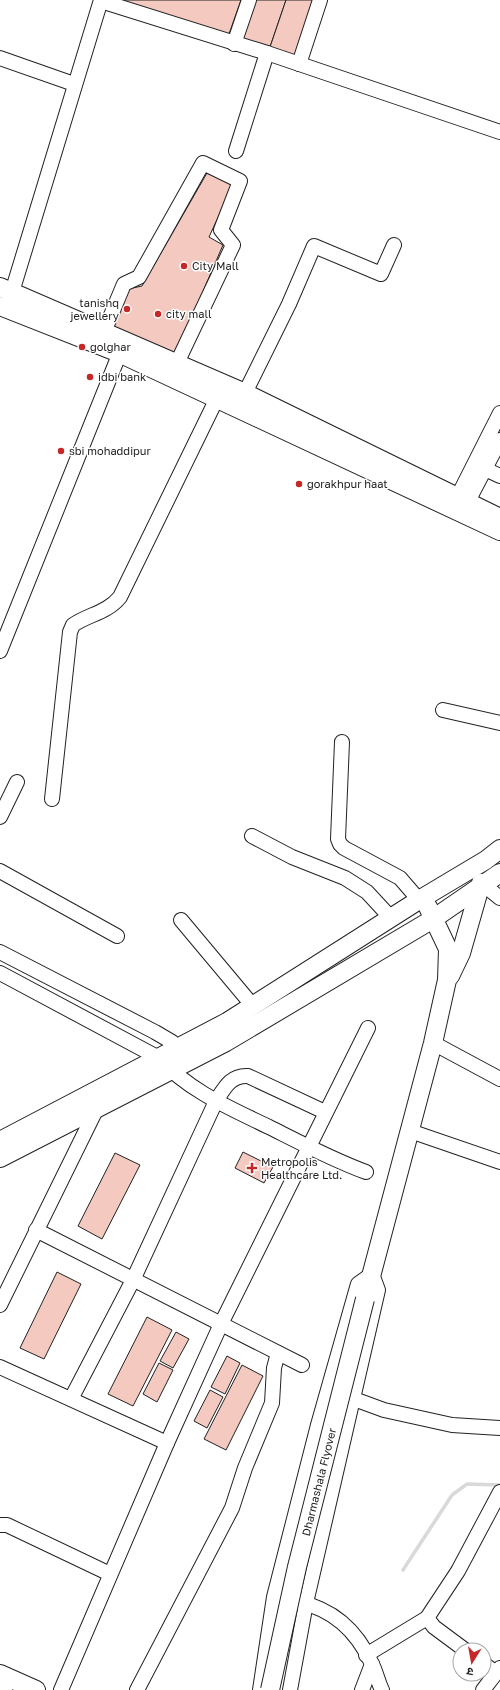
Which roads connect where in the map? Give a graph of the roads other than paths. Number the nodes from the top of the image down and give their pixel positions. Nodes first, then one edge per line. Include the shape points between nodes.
1 (101, 0) edge
2 (249, 0) edge
3 (320, 0) edge
4 (234, 44) junction
5 (267, 53) junction
6 (0, 58) edge
7 (299, 64) junction
8 (74, 84) junction
9 (500, 132) edge
10 (236, 151) dead end
11 (394, 246) dead end
12 (6, 290) edge
13 (4, 308) edge
14 (104, 332) junction
15 (122, 347) junction
16 (177, 363) junction
17 (220, 392) junction
18 (245, 393) junction
19 (237, 409) junction
20 (500, 413) edge
21 (500, 440) edge
22 (486, 469) junction
23 (500, 476) edge
24 (460, 505) junction
25 (500, 518) edge
26 (500, 531) edge
27 (0, 651) edge
28 (443, 710) dead end
29 (500, 723) edge
30 (342, 742) dead end
31 (17, 782) dead end
32 (52, 799) dead end
33 (0, 817) edge
34 (252, 836) dead end
35 (500, 849) edge
36 (486, 860) junction
37 (0, 870) edge
38 (500, 873) edge
39 (482, 886) junction
40 (500, 898) edge
41 (421, 899) junction
42 (392, 918) junction
43 (433, 919) junction
44 (181, 920) dead end
45 (117, 936) dead end
46 (0, 952) edge
47 (0, 973) edge
48 (447, 980) junction
49 (253, 1006) junction
50 (368, 1028) dead end
51 (433, 1043) junction
52 (178, 1048) junction
53 (159, 1058) junction
54 (190, 1062) junction
55 (171, 1071) junction
56 (500, 1079) edge
57 (216, 1101) junction
58 (96, 1110) junction
59 (325, 1112) junction
60 (410, 1131) junction
61 (0, 1141) edge
62 (308, 1146) junction
63 (0, 1158) edge
64 (500, 1162) edge
65 (366, 1172) dead end
66 (36, 1230) junction
67 (372, 1274) junction
68 (133, 1280) junction
69 (0, 1306) edge
70 (221, 1324) junction
71 (278, 1353) junction
72 (302, 1365) dead end
73 (0, 1367) edge
74 (71, 1399) junction
75 (354, 1399) junction
76 (500, 1428) edge
77 (167, 1443) junction
78 (500, 1492) edge
79 (0, 1525) edge
80 (110, 1574) junction
81 (274, 1597) junction
82 (306, 1603) junction
83 (427, 1618) junction
84 (454, 1642) edge
85 (369, 1659) junction
86 (498, 1670) edge
87 (0, 1674) edge
88 (0, 1688) edge
89 (4, 1690) edge
90 (36, 1690) edge
91 (61, 1690) edge
92 (137, 1690) edge
93 (260, 1690) edge
94 (270, 1690) edge
95 (290, 1690) edge
96 (362, 1690) edge
97 (382, 1690) edge
98 (483, 1690) edge

1 - 4 street
1 - 8 street
2 - 4 street
3 - 7 street
4 - 5 street
5 - 7 street
5 - 10 street
6 - 8 street
7 - 9 street
8 - 12 street
11 - 18 street via 380,274 314,246 289,304
12 - 13 street
12 - 14 main road
13 - 15 main road
14 - 15 main road
14 - 16 street via 124,284 139,276 203,163 240,181 221,230 233,245
15 - 16 main road
15 - 17 main road
15 - 27 street
16 - 17 main road
17 - 18 main road
17 - 19 main road
17 - 32 street via 120,597 105,611 73,625 70,632
18 - 19 street
18 - 24 main road
19 - 24 main road
20 - 24 street
21 - 22 street
22 - 23 street
22 - 24 street
24 - 25 main road
24 - 26 main road
28 - 29 street
30 - 41 street via 338,838 340,844 400,878
31 - 33 street
34 - 42 street via 292,857 345,878 367,892
35 - 36 main road
36 - 39 main road
36 - 41 main road
37 - 45 street
38 - 39 main road
39 - 40 street
39 - 43 main road
39 - 48 main road via 461,953
41 - 42 main road
41 - 43 main road
42 - 49 main road
43 - 48 main road via 448,949
43 - 54 main road
44 - 49 street
46 - 52 street via 155,1032
47 - 53 street
48 - 51 main road, Dharmashala Flyover
49 - 52 main road
50 - 59 street
51 - 56 street
51 - 60 main road, Dharmashala Flyover
52 - 53 main road
52 - 54 street
53 - 55 street
53 - 61 main road
54 - 55 main road
55 - 57 street via 203,1095
55 - 58 main road
57 - 59 street via 230,1082 239,1075 248,1076
57 - 62 street
57 - 68 street
58 - 63 main road
58 - 66 street
59 - 62 street
60 - 64 street
60 - 67 main road, Dharmashala Flyover
62 - 65 street
62 - 70 street
66 - 68 street
66 - 69 street
67 - 75 street via 378,1290
67 - 81 street via 358,1284 318,1425
67 - 94 main road, Dharmashala Flyover, bridge via 298,1567
68 - 70 street
68 - 74 street
70 - 71 street
70 - 77 street
71 - 72 street
71 - 92 street via 274,1368 272,1403 245,1468 232,1508
73 - 74 street
74 - 77 street
75 - 76 street via 384,1410 452,1425
75 - 82 street
77 - 80 street
78 - 83 street via 458,1571
79 - 80 street via 7,1525
80 - 91 street
81 - 82 street
81 - 93 street
82 - 85 street via 340,1618 358,1638
82 - 95 street
83 - 84 street via 434,1627
83 - 85 street
85 - 96 street
85 - 97 street
86 - 98 street
87 - 90 main road
88 - 89 main road

